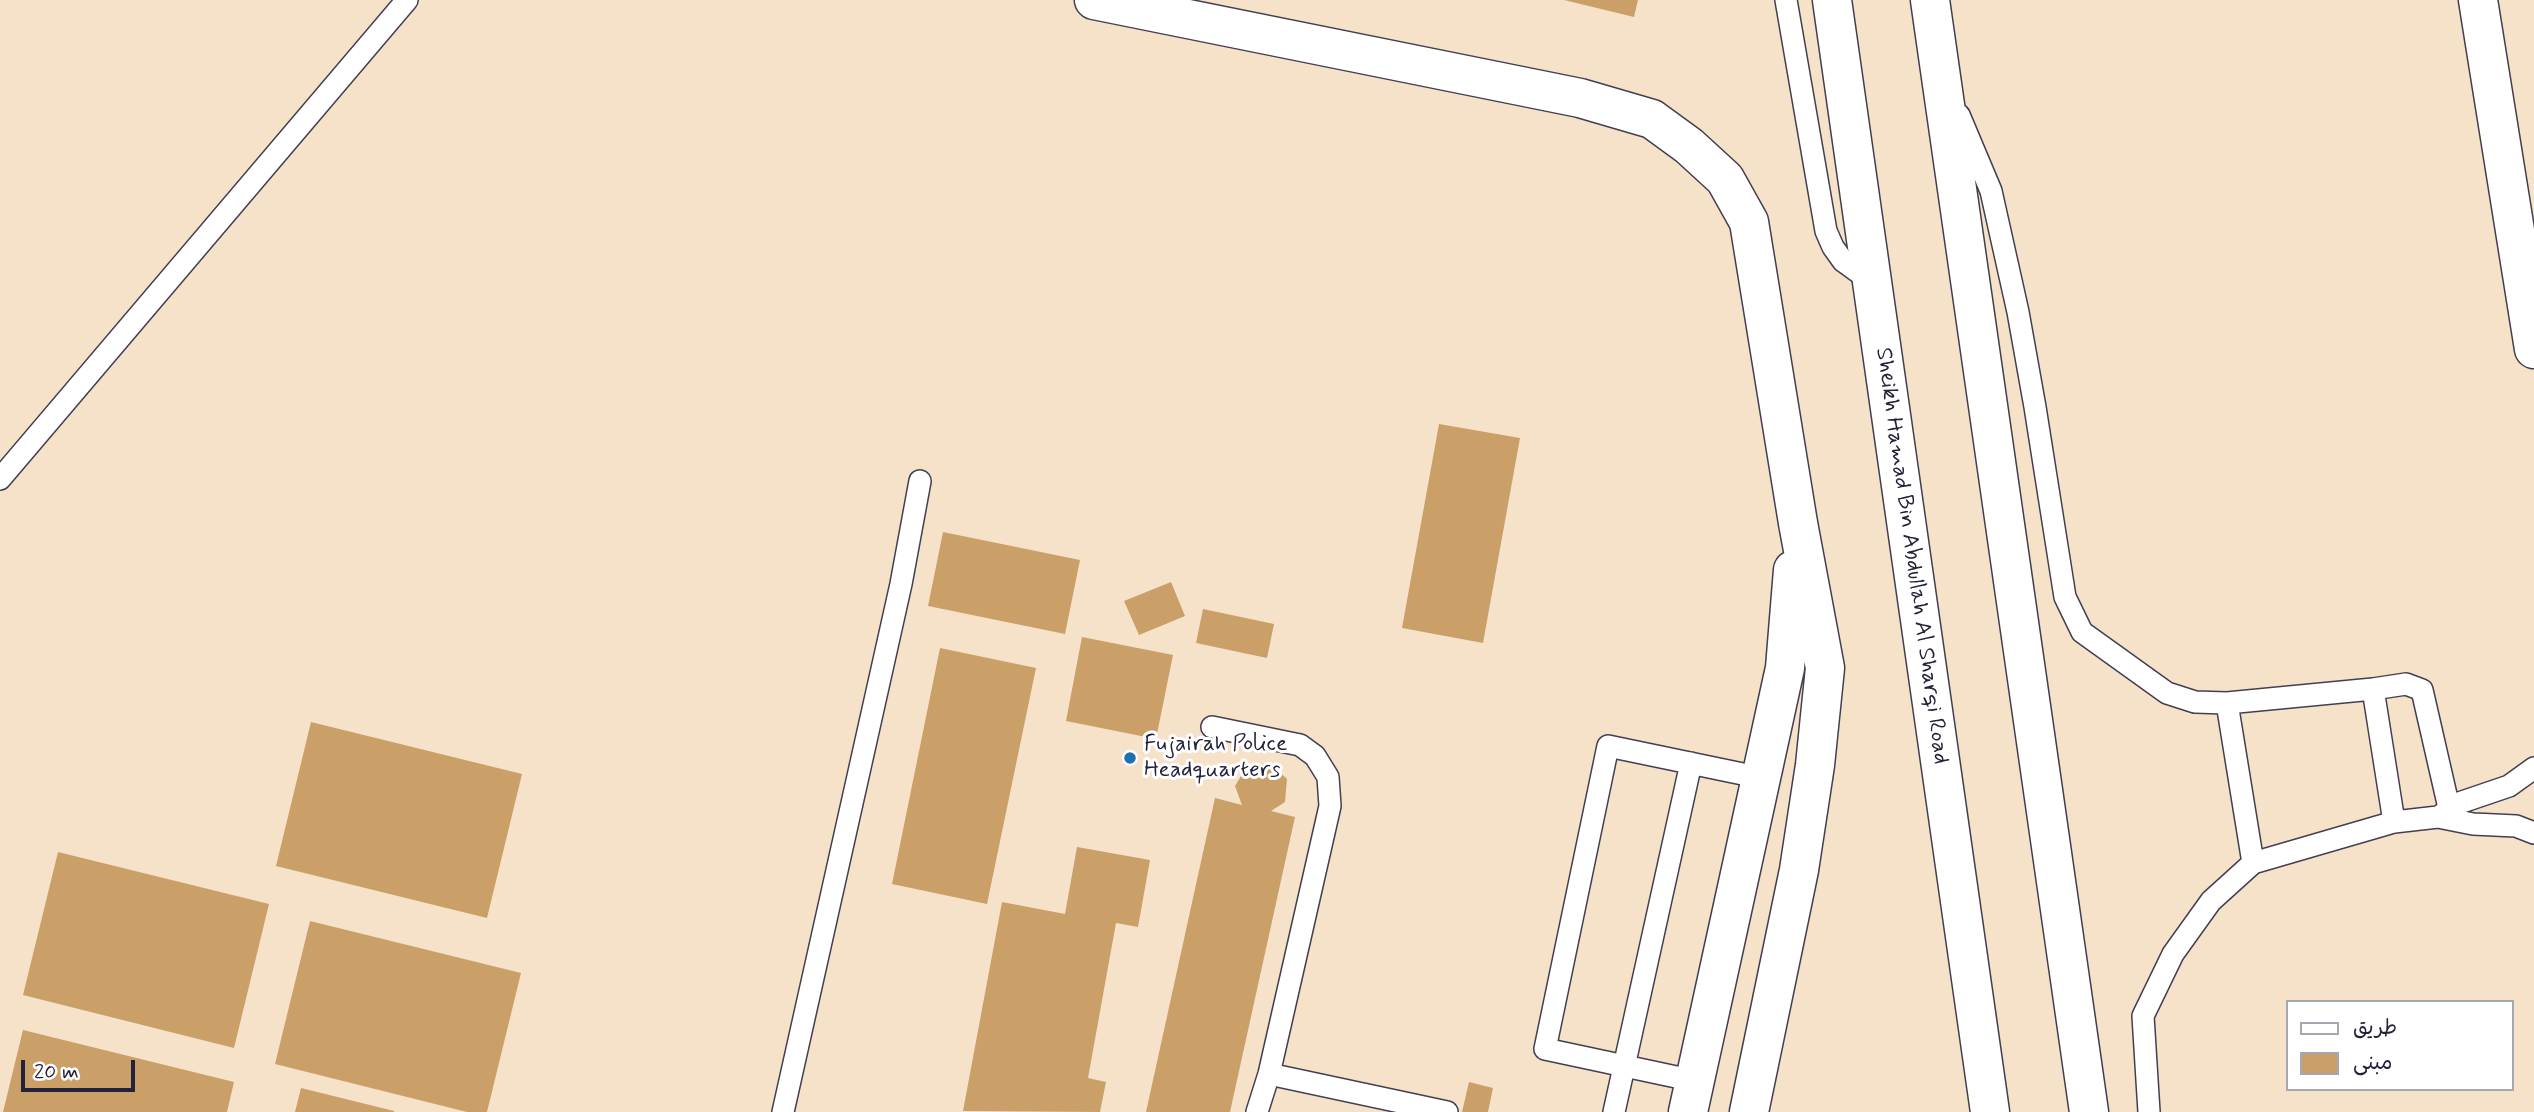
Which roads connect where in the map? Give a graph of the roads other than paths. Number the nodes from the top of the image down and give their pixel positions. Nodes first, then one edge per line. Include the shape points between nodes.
1 (407, 0) edge
2 (1094, 0) edge
3 (1786, 0) edge
4 (1832, 0) edge
5 (1930, 0) edge
6 (2478, 0) edge
7 (1942, 77) junction
8 (1872, 282) junction
9 (2534, 349) edge
10 (0, 479) edge
11 (920, 481) dead end
12 (1797, 523) junction
13 (2373, 689) junction
14 (2227, 703) junction
15 (1212, 727) dead end
16 (1691, 763) junction
17 (2534, 768) edge
18 (1762, 778) junction
19 (2444, 813) junction
20 (2395, 822) junction
21 (2534, 833) edge
22 (2253, 863) junction
23 (1624, 1066) junction
24 (1269, 1074) junction
25 (1692, 1097) edge
26 (783, 1112) edge
27 (1257, 1112) edge
28 (1447, 1112) edge
29 (1614, 1112) edge
30 (1749, 1112) edge
31 (1990, 1112) edge
32 (2088, 1112) edge
33 (2149, 1112) edge

1 - 10 lane
2 - 12 main road via 1580,98 1651,119 1680,139 1725,179 1749,222
3 - 8 lane via 1826,231 1843,261
4 - 8 main road, Sheikh Hamad Bin Abdullah Al Sharqi Road
5 - 7 main road
6 - 9 main road
7 - 14 lane via 1991,191 2018,312 2065,597 2082,632 2167,693 2195,702
7 - 32 main road
8 - 31 main road, Sheikh Hamad Bin Abdullah Al Sharqi Road
11 - 26 lane
12 - 18 main road via 1785,668
12 - 30 main road via 1825,668 1799,870
13 - 14 lane
13 - 19 lane via 2406,684 2422,690
13 - 20 lane
14 - 22 lane
15 - 24 lane via 1300,745 1315,756 1328,777 1330,806
16 - 18 lane
16 - 23 lane
16 - 23 lane via 1608,746 1545,1049
17 - 19 lane via 2509,786
18 - 25 main road
19 - 20 lane
19 - 21 lane via 2473,824 2516,826
20 - 22 lane
22 - 33 lane via 2211,901 2173,954 2143,1017
23 - 25 lane
23 - 29 lane
24 - 27 lane
24 - 28 lane

